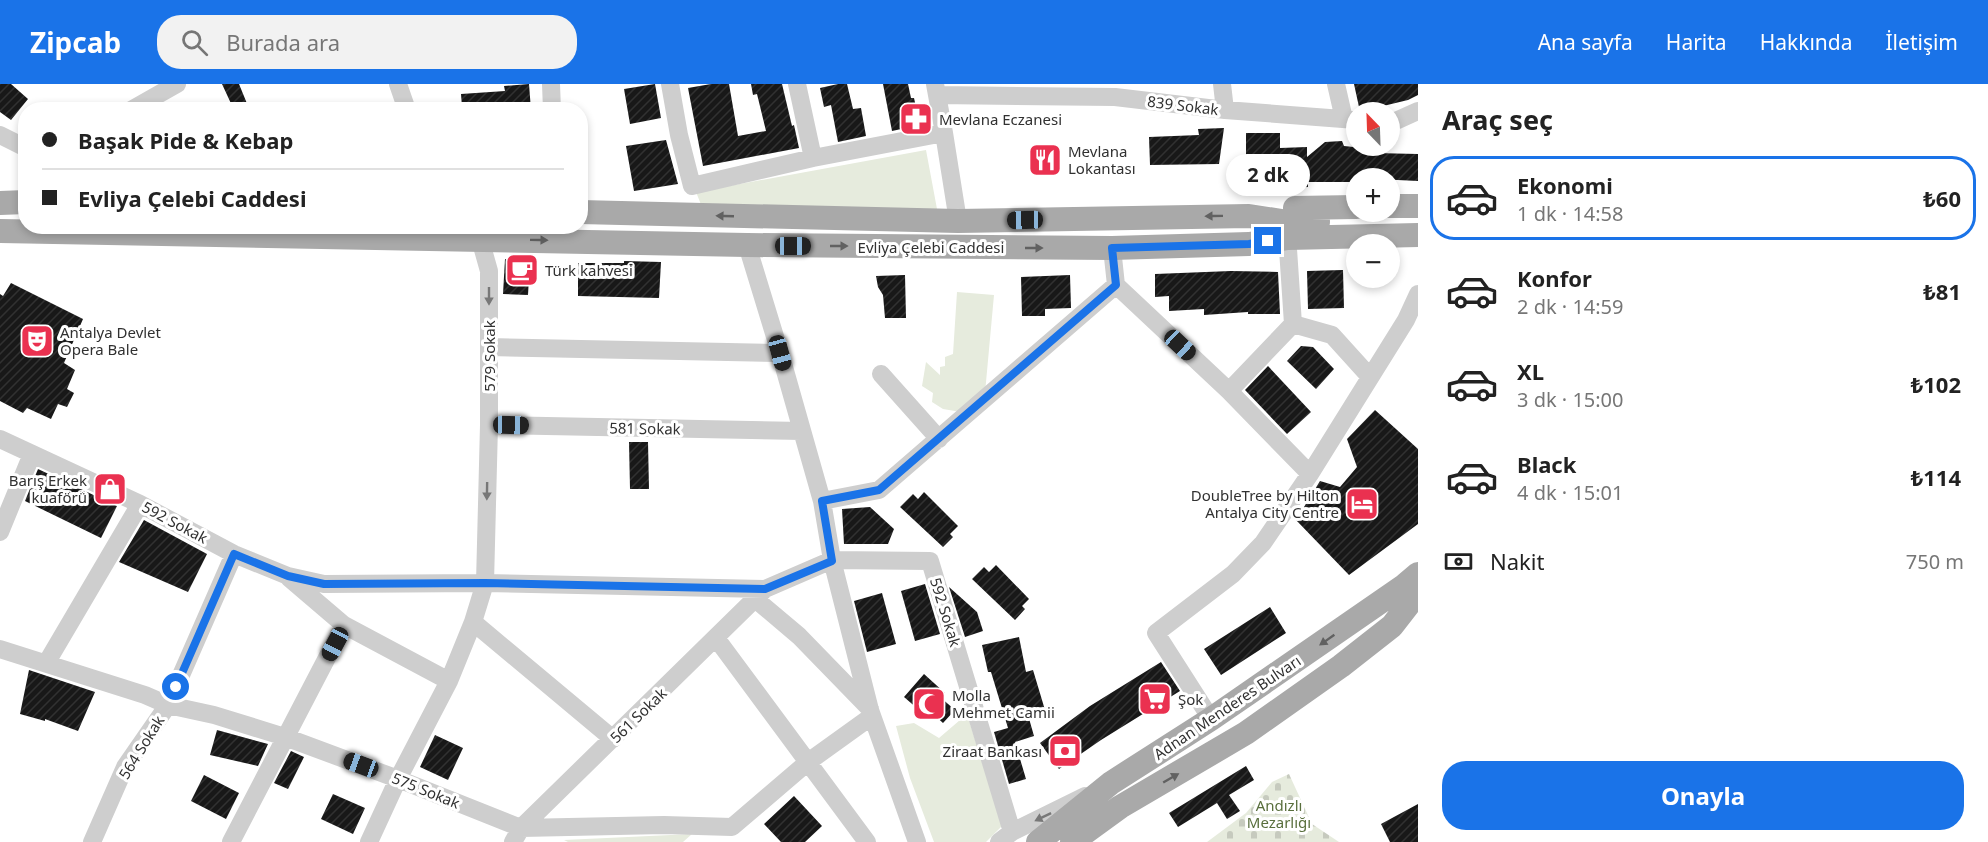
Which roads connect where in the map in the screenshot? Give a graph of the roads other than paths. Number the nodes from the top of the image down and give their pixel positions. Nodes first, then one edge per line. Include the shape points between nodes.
1 (177, 84) edge
2 (398, 84) edge
3 (551, 84) edge
4 (670, 84) edge
5 (797, 84) edge
6 (1222, 84) edge
7 (1336, 84) edge
8 (936, 89) edge
9 (1113, 90) edge
10 (145, 102) edge
11 (401, 102) edge
12 (552, 102) edge
13 (1225, 110) junction
14 (1346, 110) edge
15 (1418, 111) edge
16 (1400, 119) edge
17 (1346, 120) edge
18 (944, 133) junction
19 (0, 135) edge
20 (18, 144) edge
21 (813, 158) junction
22 (0, 202) edge
23 (18, 202) edge
24 (1400, 206) edge
25 (1418, 206) edge
26 (1346, 207) edge
27 (588, 212) edge
28 (1249, 216) junction
29 (1418, 220) edge
30 (958, 221) junction
31 (0, 231) edge
32 (18, 231) edge
33 (456, 234) edge
34 (1418, 235) edge
35 (480, 239) junction
36 (1249, 244) junction
37 (747, 245) junction
38 (1112, 248) junction
39 (1346, 248) edge
40 (1400, 248) edge
41 (1418, 248) edge
42 (1288, 249) junction
43 (1116, 285) junction
44 (1418, 294) edge
45 (1293, 324) junction
46 (489, 347) junction
47 (780, 353) junction
48 (881, 374) dead end
49 (1370, 377) junction
50 (1229, 391) junction
51 (489, 425) junction
52 (802, 431) junction
53 (0, 439) edge
54 (939, 439) junction
55 (32, 454) junction
56 (1311, 474) junction
57 (822, 501) junction
58 (140, 504) junction
59 (0, 532) edge
60 (234, 554) junction
61 (1418, 558) edge
62 (832, 561) junction
63 (1418, 574) edge
64 (288, 576) junction
65 (485, 583) junction
66 (760, 594) junction
67 (1418, 596) edge
68 (1374, 606) junction
69 (1418, 614) edge
70 (473, 622) junction
71 (345, 625) junction
72 (1392, 626) junction
73 (716, 638) junction
74 (0, 649) edge
75 (47, 662) junction
76 (449, 681) junction
77 (168, 705) junction
78 (871, 713) junction
79 (1211, 719) junction
80 (285, 737) junction
81 (613, 739) junction
82 (808, 762) junction
83 (398, 779) junction
84 (1111, 783) junction
85 (732, 827) junction
86 (517, 835) edge
87 (1006, 837) edge
88 (92, 842) edge
89 (231, 842) edge
90 (369, 842) edge
91 (547, 842) edge
92 (713, 842) edge
93 (867, 842) edge
94 (917, 842) edge
95 (1038, 842) edge
96 (1072, 842) edge

1 - 10 street
2 - 11 street
3 - 12 street
4 - 21 street via 692,186
5 - 21 street
6 - 13 street
7 - 14 street
8 - 9 street, 839 Sokak
8 - 18 street
9 - 13 street, 839 Sokak
13 - 17 street, 839 Sokak
15 - 16 street
18 - 21 street
18 - 30 street
19 - 20 street
22 - 23 main road
24 - 25 main road
26 - 28 main road via 1288,209
30 -> 27 main road, Evliya Çelebi Caddesi
28 - 29 main road, Evliya Çelebi Caddesi via 1288,222
28 -> 30 main road, Evliya Çelebi Caddesi
30 - 37 main road via 869,230 770,228
31 - 32 main road
33 - 35 main road, Evliya Çelebi Caddesi
34 - 36 main road, Evliya Çelebi Caddesi via 1288,238
35 -> 37 main road, Evliya Çelebi Caddesi
35 -> 46 street, 579 Sokak via 489,271
36 - 38 main road, Evliya Çelebi Caddesi
36 - 42 main road
37 -> 38 main road, Evliya Çelebi Caddesi
37 - 47 street
38 - 43 street
39 - 42 main road
40 - 41 main road
42 - 45 street
43 - 50 street
43 - 54 street
44 - 49 street
45 - 49 street via 1332,335
45 - 50 street
46 - 47 street
46 - 51 street, 579 Sokak
47 - 52 street
48 - 54 street
49 - 56 street
50 - 56 street
51 - 52 street, 581 Sokak
51 -> 65 street, 579 Sokak
52 - 57 street
53 - 55 street, 592 Sokak
54 - 57 street via 879,490
55 - 58 street, 592 Sokak
55 - 59 street
56 - 79 street via 1263,543 1233,574 1156,633
57 - 62 street
58 - 60 street, 592 Sokak
58 - 75 street
60 - 64 street, 592 Sokak
60 - 77 street, 564 Sokak
61 - 68 main road
62 - 66 street, 592 Sokak
62 - 78 street
62 - 87 street, 592 Sokak via 930,561
63 - 68 main road, Adnan Menderes Bulvarı
64 - 65 street, 592 Sokak via 324,584
64 - 71 street
65 - 66 street, 592 Sokak
65 - 70 street, 579 Sokak
66 - 73 street, 561 Sokak
66 - 78 street
67 - 72 main road, Adnan Menderes Bulvarı
68 -> 79 main road, Adnan Menderes Bulvarı
69 - 72 main road
70 - 76 street, 579 Sokak
70 - 81 street
71 - 76 street
71 - 80 street
96 -> 72 main road, Adnan Menderes Bulvarı via 1120,807 1246,733
73 - 81 street, 561 Sokak
73 - 82 street
74 - 75 street, 575 Sokak
75 - 77 street, 575 Sokak
76 - 83 street, 579 Sokak
77 - 80 street, 575 Sokak
77 - 88 street, 564 Sokak via 125,767
78 - 82 street
78 - 94 street
79 - 84 main road, Adnan Menderes Bulvarı
80 - 83 street, 575 Sokak
80 - 89 street
81 - 86 street, 561 Sokak
82 - 85 street
82 - 93 street
83 - 86 street, 575 Sokak
83 - 90 street, 579 Sokak
84 -> 87 street
84 - 95 main road, Adnan Menderes Bulvarı
85 - 86 street, 575 Sokak via 664,825
85 - 92 street
86 - 91 street

